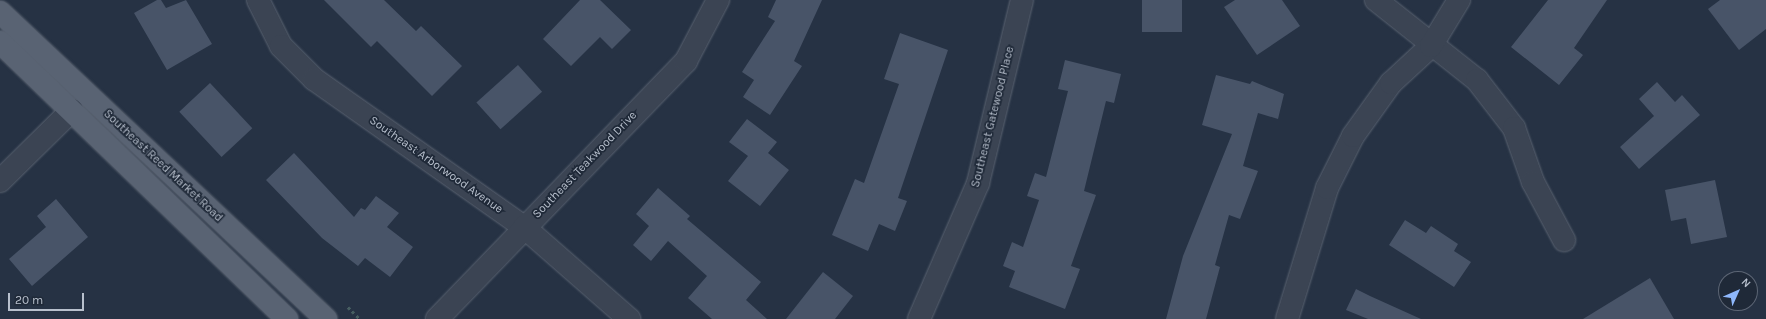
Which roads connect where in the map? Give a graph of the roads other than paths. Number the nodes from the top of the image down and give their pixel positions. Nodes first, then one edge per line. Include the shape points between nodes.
1 (258, 0) edge
2 (718, 0) edge
3 (1022, 0) edge
4 (1376, 0) edge
5 (1458, 0) edge
6 (0, 12) edge
7 (0, 42) edge
8 (1431, 46) junction
9 (72, 110) junction
10 (0, 181) edge
11 (524, 227) junction
12 (1564, 240) dead end
13 (287, 319) edge
14 (326, 319) edge
15 (437, 319) edge
16 (629, 319) edge
17 (919, 319) edge
18 (1286, 319) edge

1 - 11 street, Southeast Arborwood Avenue via 281,46 314,79
2 - 11 street, Southeast Teakwood Drive via 686,61
3 - 17 street, Southeast Gatewood Place via 978,183
4 - 8 street
5 - 8 street
6 - 14 main road, Southeast Reed Market Road
7 - 9 main road, Southeast Reed Market Road
8 - 12 street via 1477,80 1514,128 1533,182
8 - 18 street via 1392,83 1353,136 1327,188
9 - 10 street
9 - 13 main road, Southeast Reed Market Road
11 - 15 street, Southeast Teakwood Drive
11 - 16 street, Southeast Arborwood Avenue

